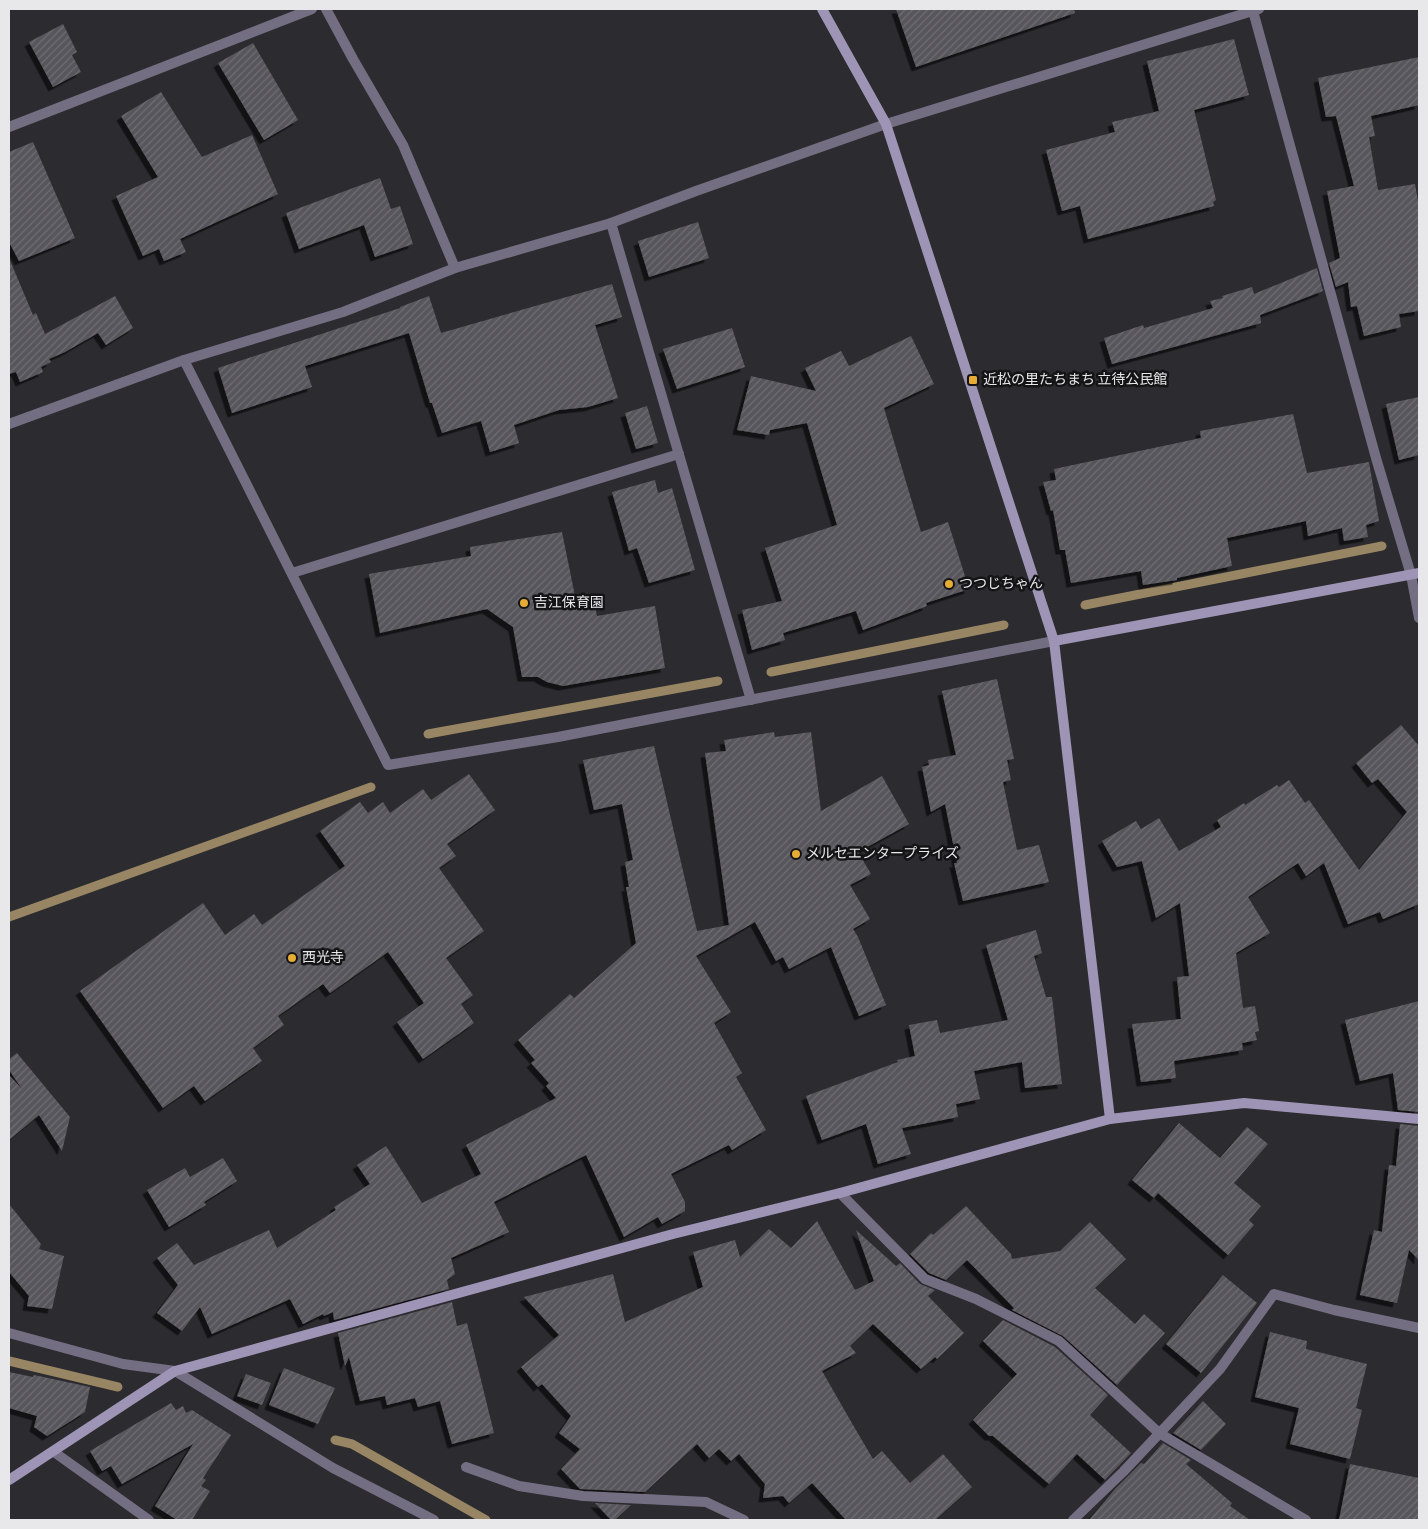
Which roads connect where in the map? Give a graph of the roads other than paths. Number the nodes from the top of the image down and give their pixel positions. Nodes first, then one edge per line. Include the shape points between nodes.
1 (312, 9) edge
2 (326, 9) edge
3 (822, 9) edge
4 (1256, 10) edge
5 (886, 124) junction
6 (9, 127) edge
7 (611, 223) junction
8 (455, 268) junction
9 (184, 360) junction
10 (9, 424) edge
11 (679, 454) junction
12 (292, 573) junction
13 (1415, 574) edge
14 (1419, 618) edge
15 (1054, 641) junction
16 (751, 700) junction
17 (1110, 1119) junction
18 (1419, 1119) edge
19 (840, 1193) junction
20 (1419, 1328) edge
21 (9, 1332) edge
22 (174, 1371) junction
23 (1159, 1434) junction
24 (54, 1452) junction
25 (466, 1467) dead end
26 (9, 1480) edge
27 (149, 1520) edge
28 (434, 1520) edge
29 (744, 1520) edge
30 (1073, 1520) edge
31 (1306, 1520) edge

1 - 6 street
2 - 8 street via 404,145
3 - 5 street
4 - 5 street
4 - 13 street via 1376,458
5 - 7 street
5 - 15 street
7 - 8 street
7 - 11 street
8 - 9 street via 343,312
9 - 10 street
9 - 12 street
11 - 12 street
11 - 16 street
12 - 16 street via 388,765
13 - 14 street
13 - 15 street
15 - 16 street
15 - 17 street
17 - 18 street via 1244,1103
17 - 19 street
19 - 22 street via 673,1234
19 - 23 street via 925,1279 1059,1341
20 - 23 street via 1274,1294 1220,1369
21 - 22 street via 123,1364
22 - 24 street
22 - 28 street via 333,1468
23 - 30 street
23 - 31 street
24 - 26 street
24 - 27 street
25 - 29 street via 519,1486 583,1496 706,1502

